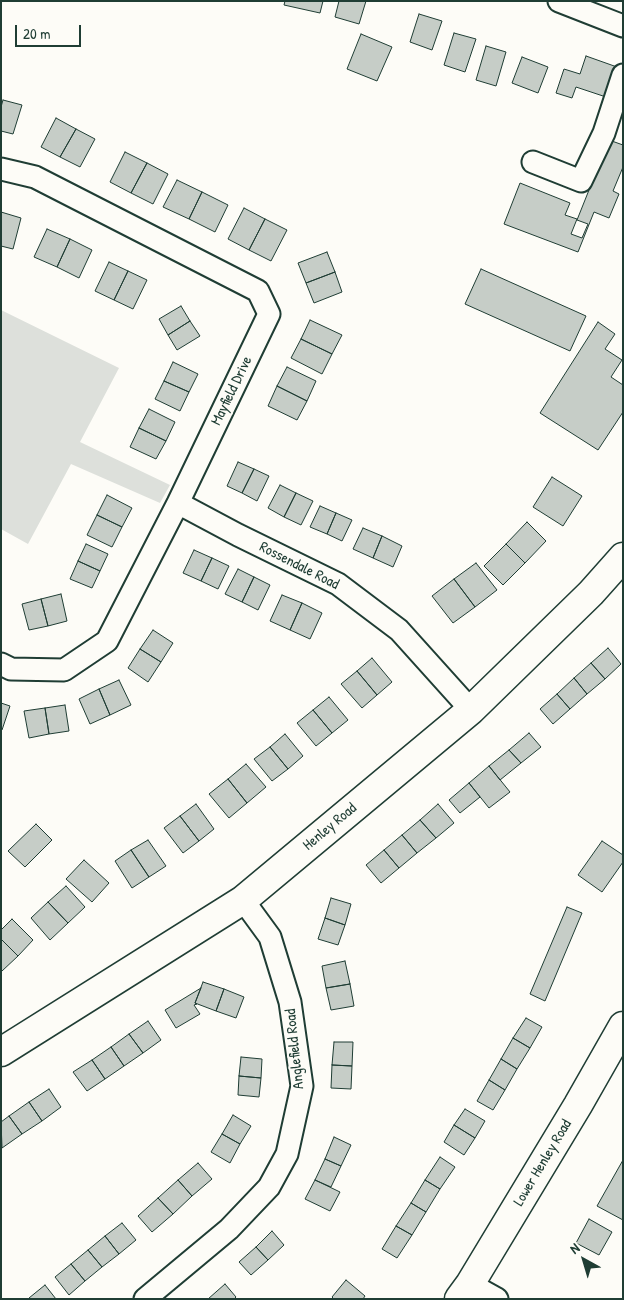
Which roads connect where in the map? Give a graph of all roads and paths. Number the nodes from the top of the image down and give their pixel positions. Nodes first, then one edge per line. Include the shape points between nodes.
1 (559, 1) edge
2 (623, 26) edge
3 (623, 76) edge
4 (533, 162) dead end
5 (1, 169) edge
6 (178, 503) junction
7 (623, 556) edge
8 (1, 664) edge
9 (471, 710) junction
10 (243, 900) junction
11 (623, 1026) edge
12 (1, 1052) edge
13 (464, 1291) edge
14 (145, 1299) edge
15 (496, 1299) edge

1 - 2 street
3 - 4 street via 604,133 581,181
5 - 6 street, Mayfield Drive via 35,178 258,291 269,314
6 - 8 street, Mayfield Drive via 107,641 64,670 11,669
6 - 9 street, Rossendale Road via 338,584 399,630
7 - 9 main road, Henley Road via 590,593
9 - 10 main road, Henley Road
10 - 12 main road, Henley Road
10 - 14 street, Anglefield Road via 270,937 290,1002 302,1086 287,1154 269,1187 229,1229
11 - 13 main road, Lower Henley Road
13 - 15 street

